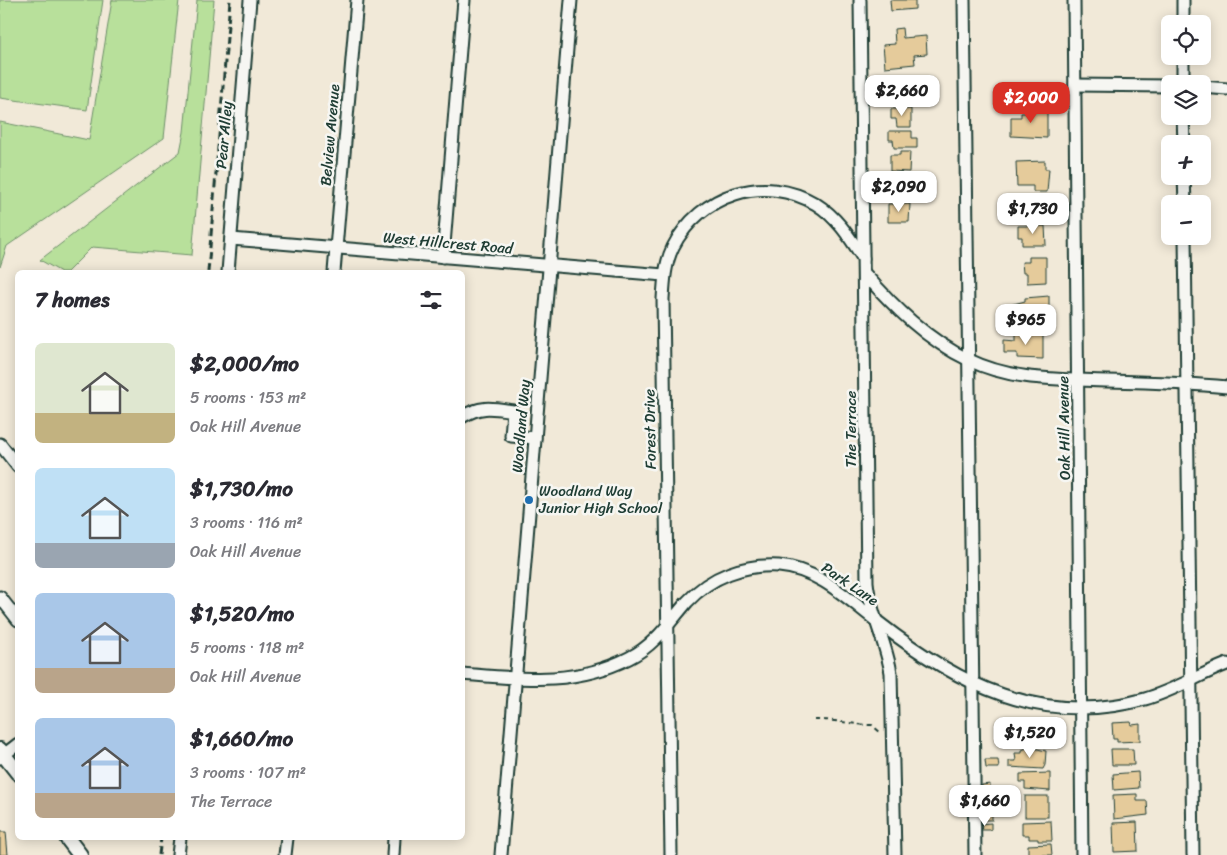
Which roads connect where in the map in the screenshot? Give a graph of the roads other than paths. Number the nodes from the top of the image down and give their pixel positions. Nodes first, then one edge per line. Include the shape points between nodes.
1 (250, 0) edge
2 (357, 0) edge
3 (464, 0) edge
4 (571, 0) edge
5 (860, 0) edge
6 (964, 0) edge
7 (1074, 0) edge
8 (1182, 0) edge
9 (1183, 15) edge
10 (1074, 85) junction
11 (1161, 86) edge
12 (1211, 88) edge
13 (1227, 89) edge
14 (231, 238) junction
15 (1185, 245) edge
16 (336, 249) junction
17 (443, 258) junction
18 (864, 259) junction
19 (550, 267) junction
20 (228, 270) edge
21 (334, 270) edge
22 (864, 274) junction
23 (664, 275) junction
24 (969, 360) junction
25 (1078, 380) junction
26 (1188, 383) junction
27 (1227, 387) edge
28 (465, 415) edge
29 (534, 438) junction
30 (0, 444) edge
31 (15, 463) edge
32 (0, 597) edge
33 (15, 616) edge
34 (875, 619) junction
35 (668, 625) junction
36 (1227, 664) edge
37 (465, 674) edge
38 (515, 678) junction
39 (1191, 679) junction
40 (973, 683) junction
41 (1081, 706) junction
42 (15, 746) edge
43 (1, 754) edge
44 (15, 769) edge
45 (69, 840) edge
46 (180, 840) edge
47 (287, 840) edge
48 (394, 840) edge
49 (80, 855) edge
50 (178, 855) edge
51 (285, 855) edge
52 (393, 855) edge
53 (501, 855) edge
54 (672, 855) edge
55 (895, 855) edge
56 (975, 855) edge
57 (1082, 855) edge
58 (1193, 855) edge

1 - 14 street, Pear Alley
2 - 16 street, Belview Avenue
3 - 17 street
4 - 19 street, Woodland Way
5 - 18 street, The Terrace
6 - 24 street
7 - 10 street, Oak Hill Avenue
8 - 9 street
10 - 11 street
10 - 25 street, Oak Hill Avenue
12 - 13 street
14 - 16 street, West Hillcrest Road
14 - 20 street, Pear Alley
15 - 26 street
16 - 17 street, West Hillcrest Road
16 - 21 street, Belview Avenue
17 - 19 street, West Hillcrest Road
18 - 22 street, The Terrace
18 - 23 street, Forest Drive via 835,219 818,205 800,196 760,189 740,191 720,199 692,221 672,249
19 - 23 street, West Hillcrest Road
19 - 29 street, Woodland Way
22 - 24 street via 918,327
22 - 34 street, The Terrace via 867,582
23 - 35 street, Forest Drive
24 - 25 street via 1029,378
24 - 40 street
25 - 26 street
25 - 41 street, Oak Hill Avenue
26 - 27 street
26 - 39 street
28 - 29 street via 484,407 513,410 511,436
29 - 38 street, Woodland Way
30 - 31 street
32 - 33 street
34 - 35 street, Park Lane via 842,593 803,571 781,566 757,566 720,577 689,601
34 - 40 street, Park Lane via 917,651
34 - 55 street, The Terrace via 889,662
35 - 38 street, Park Lane via 652,643 631,658 610,667 556,679
35 - 54 street, Forest Drive
36 - 39 street, Park Lane
37 - 38 street, Park Lane
38 - 53 street, Woodland Way
39 - 41 street, Park Lane via 1146,699 1111,706
39 - 58 street
40 - 41 street, Park Lane via 1025,703
40 - 56 street
41 - 57 street, Oak Hill Avenue
42 - 43 street
43 - 44 main road
45 - 49 main road
46 - 50 street
47 - 51 street
48 - 52 street

